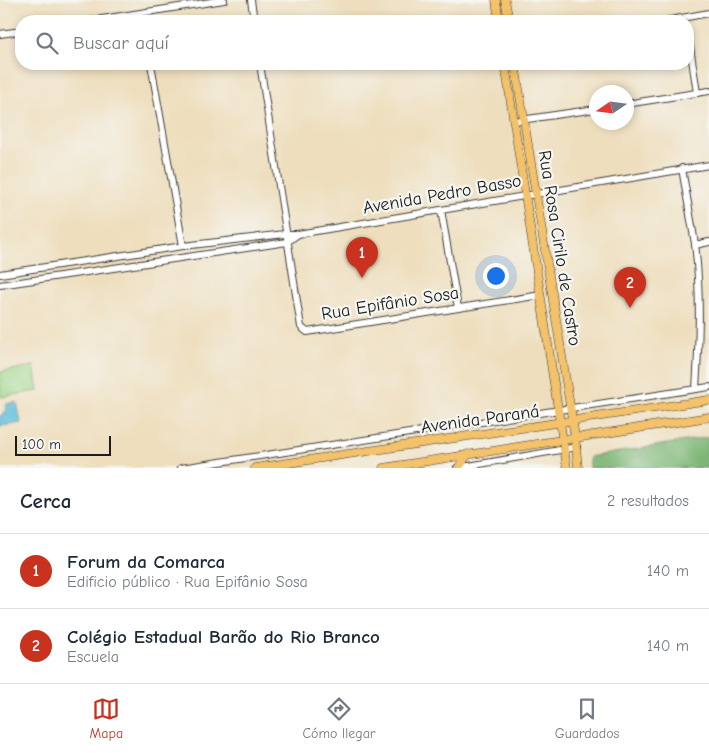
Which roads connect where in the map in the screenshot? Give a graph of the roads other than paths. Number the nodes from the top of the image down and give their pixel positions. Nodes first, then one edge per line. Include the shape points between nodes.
1 (224, 0) edge
2 (251, 0) edge
3 (496, 0) edge
4 (505, 0) edge
5 (709, 13) edge
6 (142, 14) joint
7 (134, 15) edge
8 (253, 15) edge
9 (498, 15) edge
10 (508, 15) edge
11 (694, 17) edge
12 (15, 32) edge
13 (0, 34) edge
14 (151, 70) edge
15 (261, 70) edge
16 (506, 70) edge
17 (517, 70) edge
18 (693, 70) edge
19 (709, 91) edge
20 (696, 93) junction
21 (521, 96) junction
22 (510, 98) junction
23 (634, 103) edge
24 (589, 110) edge
25 (524, 120) junction
26 (514, 121) junction
27 (709, 165) edge
28 (682, 168) junction
29 (537, 193) junction
30 (525, 195) junction
31 (441, 210) junction
32 (285, 234) junction
33 (298, 234) junction
34 (286, 242) junction
35 (709, 242) edge
36 (695, 244) junction
37 (183, 246) junction
38 (0, 274) edge
39 (0, 285) edge
40 (540, 295) junction
41 (458, 308) junction
42 (709, 387) edge
43 (696, 389) junction
44 (709, 400) edge
45 (570, 408) junction
46 (559, 410) junction
47 (709, 417) edge
48 (572, 421) junction
49 (561, 423) junction
50 (575, 437) junction
51 (564, 439) junction
52 (577, 447) junction
53 (565, 449) junction
54 (468, 454) junction
55 (181, 468) edge
56 (255, 468) edge
57 (383, 468) edge
58 (457, 468) edge
59 (567, 468) edge
60 (578, 468) edge

1 - 6 street
2 - 8 street
3 - 9 main road
4 - 10 main road
5 - 11 street
6 - 7 street
12 - 13 street
14 - 37 street
15 - 32 street
16 - 22 main road
17 - 21 main road, Rua Rosa Cirilo de Castro
18 - 20 street
19 - 20 street
20 - 23 street
21 - 22 main road
21 - 25 main road, Rua Rosa Cirilo de Castro
22 - 26 main road
24 - 25 street
25 - 26 street
25 - 29 main road, Rua Rosa Cirilo de Castro
26 - 30 main road
27 - 28 street, Avenida Pedro Basso
28 - 29 street, Avenida Pedro Basso
28 - 36 street
29 - 30 street, Avenida Pedro Basso
29 - 45 main road, Rua Rosa Cirilo de Castro
30 - 31 street, Avenida Pedro Basso
30 - 40 main road
31 - 33 street, Avenida Pedro Basso
31 - 41 street
32 - 33 street, Avenida Pedro Basso
32 - 34 street
32 - 37 street, Avenida Pedro Basso
33 - 34 street, Avenida Pedro Basso
34 - 39 street, Avenida Pedro Basso
34 - 41 street, Rua Epifânio Sosa via 301,327 307,332
35 - 36 street
36 - 43 street via 699,342
37 - 38 street, Avenida Pedro Basso
40 - 41 street, Rua Epifânio Sosa
40 - 46 main road
42 - 43 street
43 - 45 street
44 - 48 main road, Avenida Paraná
45 - 46 street
45 - 48 main road, Rua Rosa Cirilo de Castro
46 - 49 main road
46 - 55 street
47 - 50 main road, Avenida Paraná
48 - 49 main road, Avenida Paraná
48 - 50 main road, Rua Rosa Cirilo de Castro
49 - 51 main road
49 - 56 main road, Avenida Paraná
50 - 51 main road, Avenida Paraná
50 - 52 main road, Rua Rosa Cirilo de Castro
51 - 53 main road
51 - 54 main road, Avenida Paraná
52 - 53 street
52 - 60 main road, Rua Rosa Cirilo de Castro
53 - 58 street
53 - 59 main road
54 - 57 main road, Avenida Paraná
54 - 58 main road

